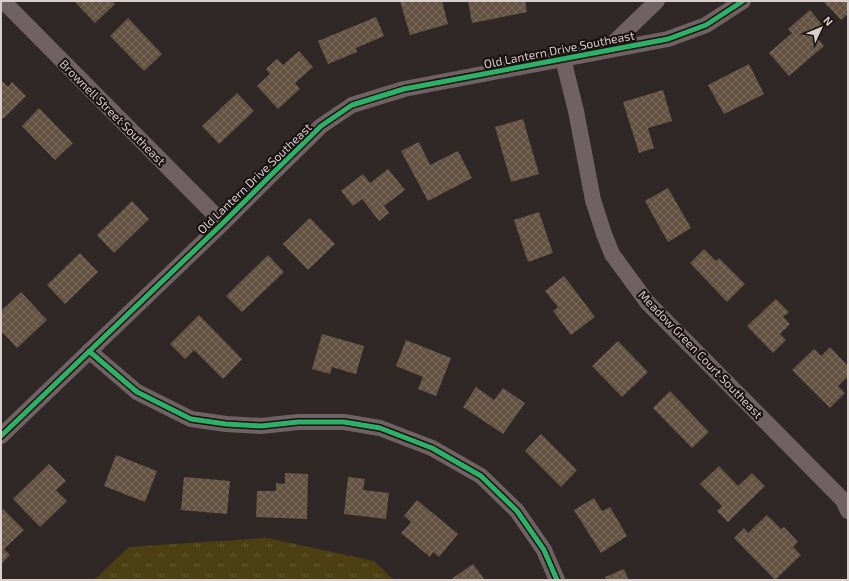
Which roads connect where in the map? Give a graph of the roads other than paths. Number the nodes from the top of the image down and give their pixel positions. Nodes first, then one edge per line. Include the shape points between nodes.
1 (3, 1) edge
2 (657, 1) edge
3 (743, 1) edge
4 (605, 51) junction
5 (563, 59) junction
6 (223, 223) junction
7 (89, 351) junction
8 (1, 436) edge
9 (848, 511) edge
10 (557, 580) edge

1 - 6 street, Brownell Street Southeast
2 - 4 street
3 - 4 street, Old Lantern Drive Southeast via 706,25 668,39
4 - 5 street, Old Lantern Drive Southeast
5 - 6 street, Old Lantern Drive Southeast via 404,89 352,105 322,126
5 - 9 street, Meadow Green Court Southeast via 593,200 612,254 647,302 843,500
6 - 7 street, Old Lantern Drive Southeast
7 - 8 street, Old Lantern Drive Southeast
7 - 10 street via 137,392 191,419 261,426 298,422 344,422 380,428 432,448 481,476 517,511 544,550

